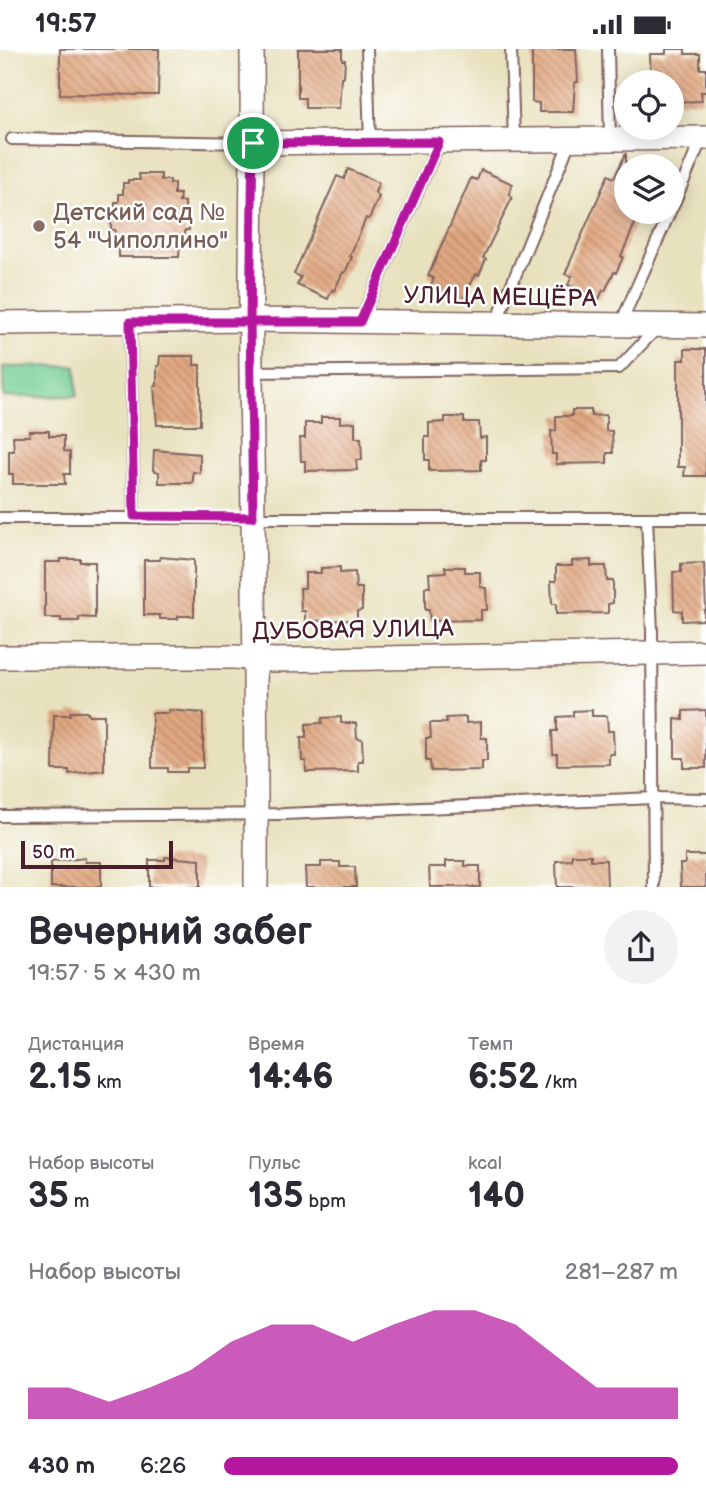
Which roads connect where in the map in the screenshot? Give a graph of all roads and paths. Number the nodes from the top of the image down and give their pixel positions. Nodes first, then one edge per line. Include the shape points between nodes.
1 (252, 49) edge
2 (367, 49) edge
3 (511, 49) edge
4 (608, 49) edge
5 (704, 138) edge
6 (12, 139) dead end
7 (610, 140) junction
8 (569, 141) junction
9 (439, 142) junction
10 (514, 142) junction
11 (253, 143) junction
12 (370, 143) junction
13 (684, 182) edge
14 (665, 224) edge
15 (250, 320) junction
16 (130, 322) junction
17 (360, 322) junction
18 (0, 323) edge
19 (496, 323) junction
20 (620, 325) junction
21 (659, 325) junction
22 (706, 325) edge
23 (251, 372) junction
24 (134, 516) junction
25 (253, 517) junction
26 (0, 518) edge
27 (647, 518) junction
28 (706, 518) edge
29 (651, 652) junction
30 (706, 652) edge
31 (0, 657) edge
32 (256, 659) junction
33 (654, 798) junction
34 (706, 799) edge
35 (257, 813) junction
36 (0, 816) edge
37 (256, 887) edge
38 (654, 887) edge

1 - 11 street
2 - 12 lane
3 - 10 lane
4 - 7 lane
5 - 7 street
5 - 13 lane
6 - 11 lane
7 - 8 street
8 - 10 street
8 - 19 lane
9 - 10 street
9 - 12 street
9 - 17 lane
11 - 12 street
11 - 15 street
14 - 20 lane
15 - 16 street, УЛИЦА МЕЩЁРА
15 - 17 street, УЛИЦА МЕЩЁРА
15 - 23 street
16 - 18 street, УЛИЦА МЕЩЁРА
16 - 24 lane
17 - 19 street, УЛИЦА МЕЩЁРА
19 - 20 street, УЛИЦА МЕЩЁРА
20 - 21 street, УЛИЦА МЕЩЁРА
21 - 22 street, УЛИЦА МЕЩЁРА
21 - 23 lane via 619,368
23 - 25 street
24 - 25 lane
24 - 26 lane
25 - 27 lane
25 - 32 street
27 - 28 lane
27 - 29 lane
29 - 30 street, ДУБОВАЯ УЛИЦА
29 - 32 street, ДУБОВАЯ УЛИЦА
29 - 33 lane
31 - 32 street, ДУБОВАЯ УЛИЦА
32 - 35 street
33 - 34 lane
33 - 35 lane
33 - 38 lane
35 - 36 lane
35 - 37 street

